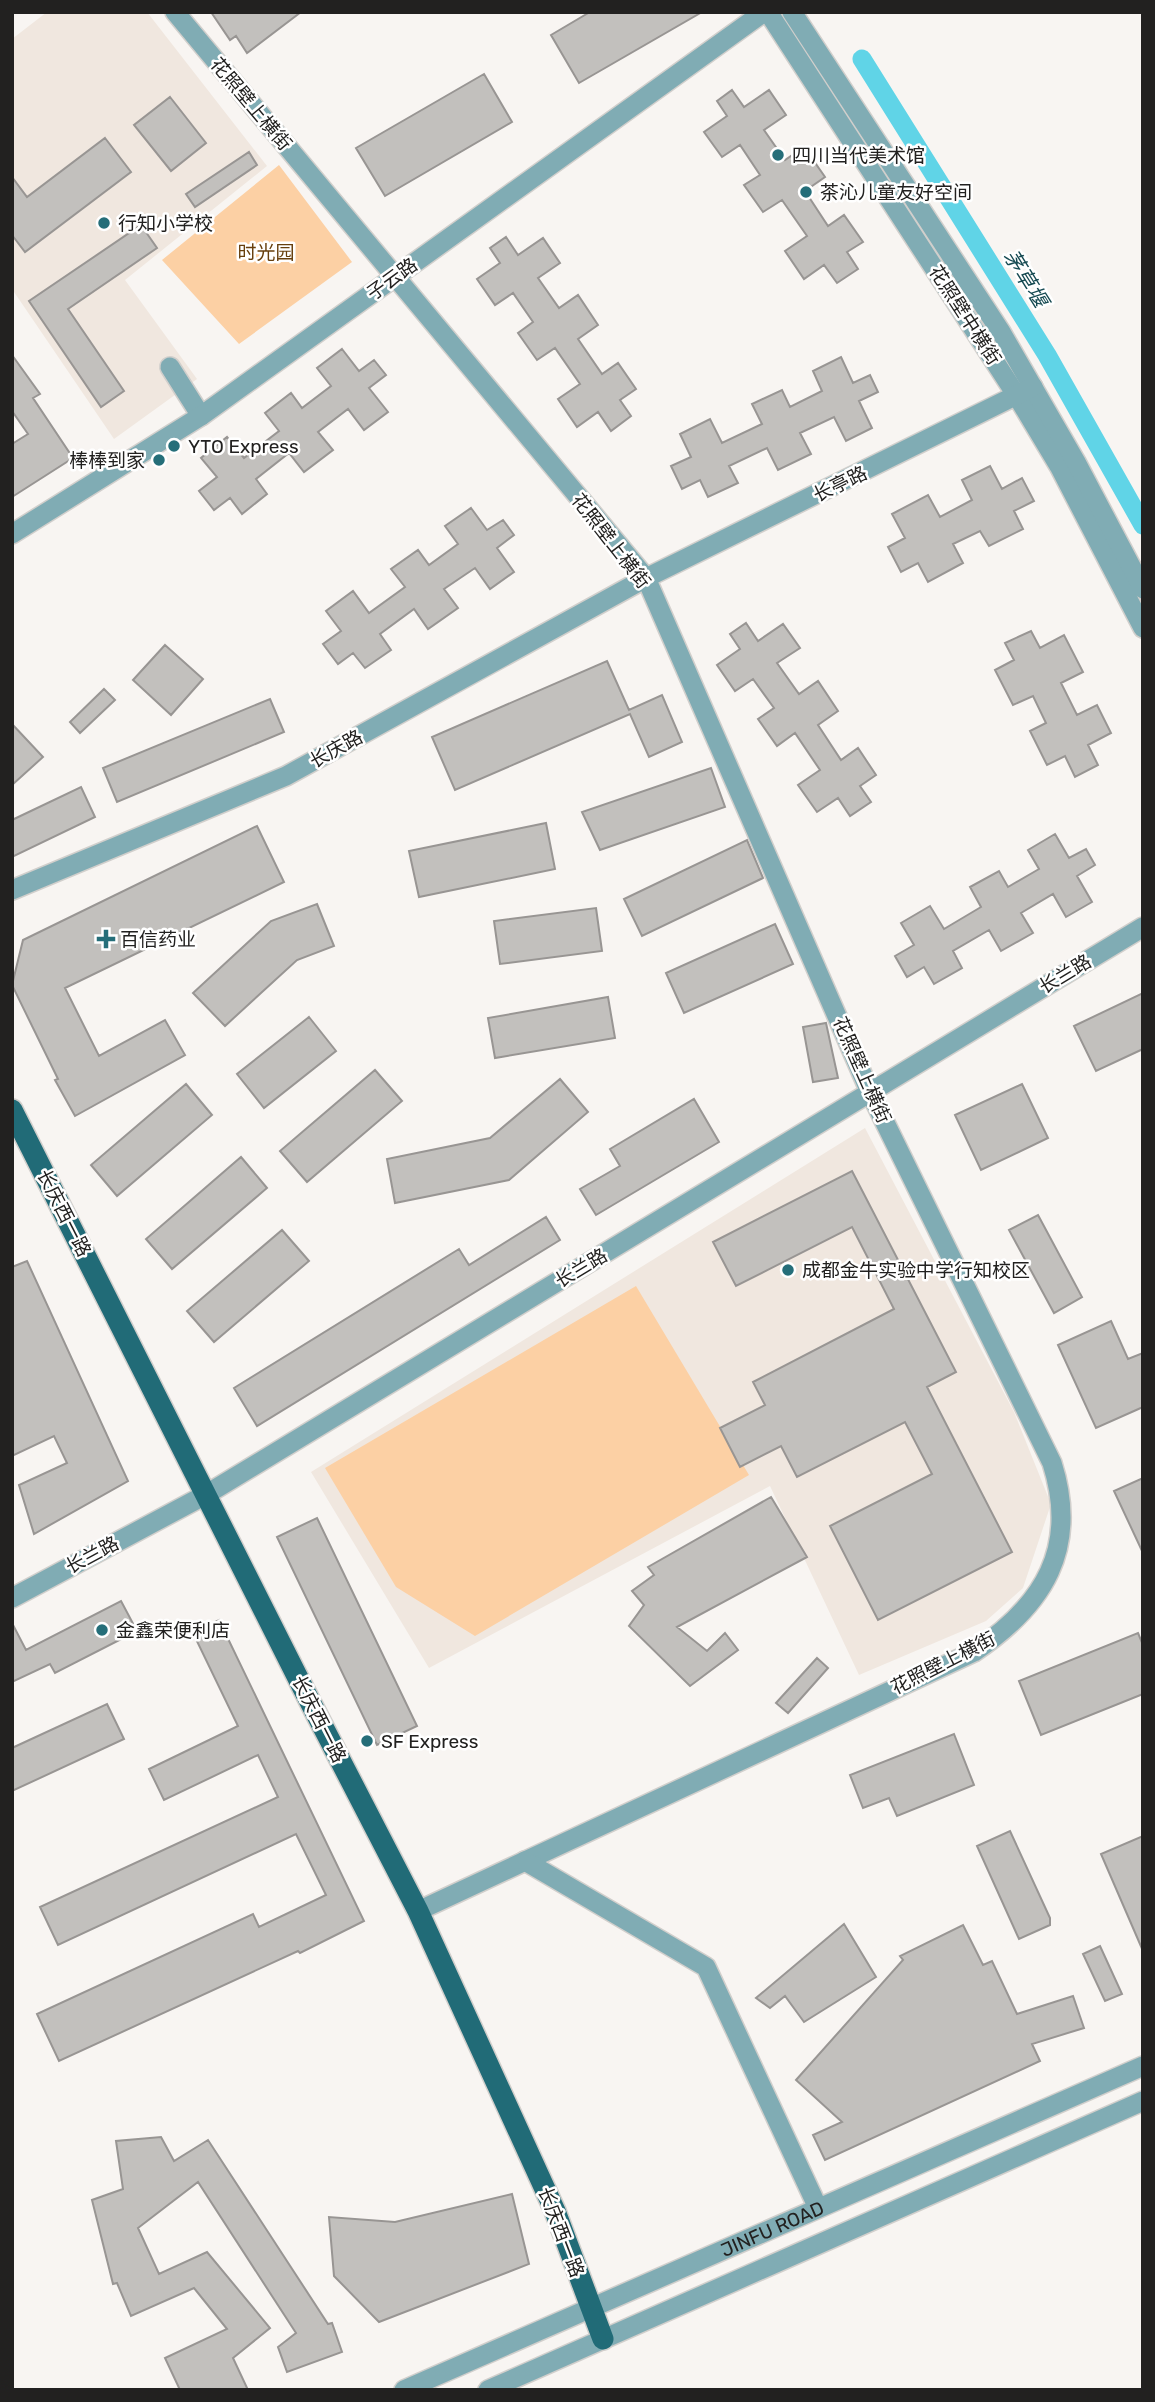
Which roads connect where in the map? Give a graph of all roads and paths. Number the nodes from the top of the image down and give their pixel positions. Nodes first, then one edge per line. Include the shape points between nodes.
1 (175, 12) edge
2 (766, 12) edge
3 (792, 12) edge
4 (395, 276) junction
5 (170, 367) dead end
6 (1025, 392) junction
7 (201, 416) junction
8 (12, 534) edge
9 (646, 578) junction
10 (1143, 589) edge
11 (1143, 628) edge
12 (12, 890) edge
13 (1143, 927) edge
14 (870, 1092) junction
15 (12, 1110) edge
16 (207, 1494) junction
17 (12, 1598) edge
18 (525, 1861) junction
19 (418, 1911) junction
20 (1143, 2066) edge
21 (1143, 2101) edge
22 (818, 2208) junction
23 (590, 2308) junction
24 (603, 2339) junction
25 (404, 2390) edge
26 (488, 2390) edge

1 - 4 street, 花照壁上横街
2 - 4 street, 子云路
2 - 6 street, 花照壁中横街
3 - 6 street, 花照壁中横街 via 1001,332
4 - 7 street, 子云路
4 - 9 street, 花照壁上横街
5 - 7 street
6 - 9 street, 长亭路
6 - 10 street, 花照壁中横街
6 - 11 street, 花照壁中横街
7 - 8 street, 子云路
9 - 12 street, 长庆路 via 286,776
9 - 14 street, 花照壁上横街
13 - 14 street, 长兰路
14 - 16 street, 长兰路
14 - 18 street, 花照壁上横街 via 1052,1463 1061,1493 1061,1522 1058,1554 1044,1586 1003,1632 974,1652
15 - 16 main road, 长庆西一路
16 - 17 street, 长兰路
16 - 19 main road, 长庆西一路
18 - 19 street, 花照壁上横街
18 - 22 street via 706,1967
19 - 23 main road, 长庆西一路 via 555,2211
20 - 22 street, JINFU ROAD
21 - 24 street, JINFU ROAD
22 - 23 street, JINFU ROAD
23 - 24 main road, 长庆西一路
23 - 25 street, JINFU ROAD
24 - 26 street, JINFU ROAD

